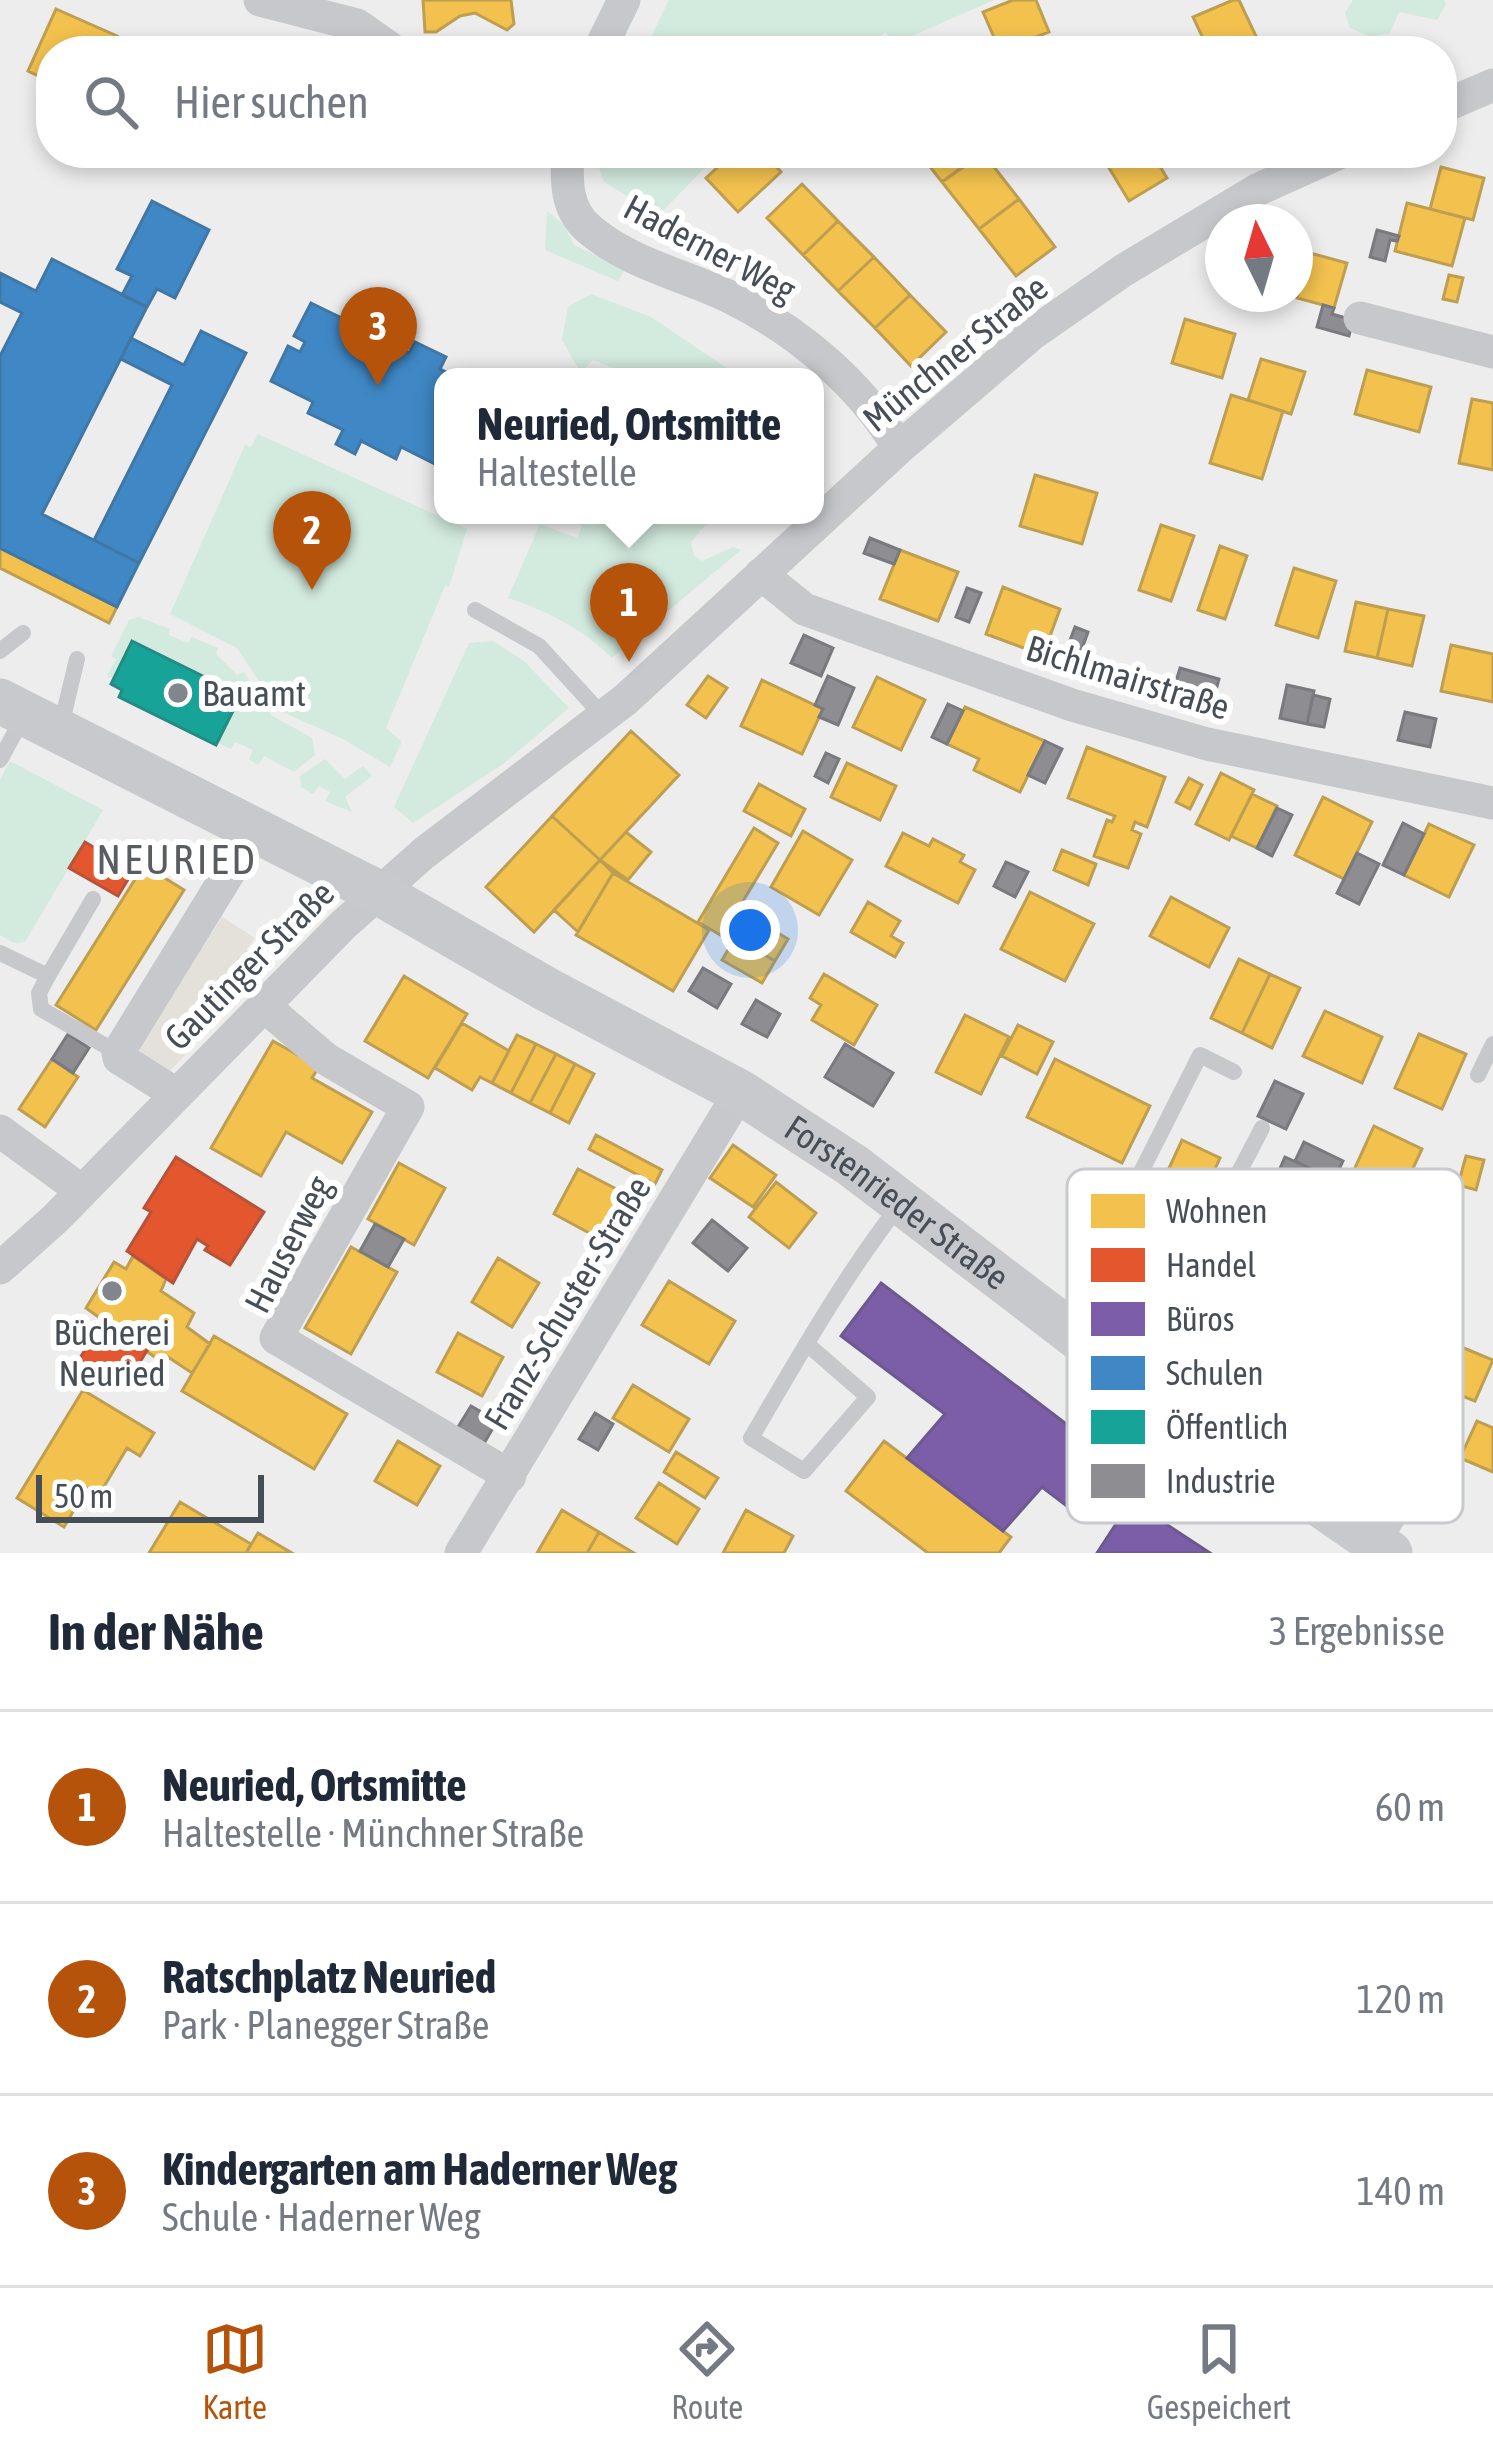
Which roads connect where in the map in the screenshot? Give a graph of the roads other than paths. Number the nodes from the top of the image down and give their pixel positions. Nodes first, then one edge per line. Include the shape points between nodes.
1 (260, 0) edge
2 (624, 0) edge
3 (373, 36) edge
4 (606, 36) edge
5 (1493, 85) edge
6 (1457, 100) edge
7 (567, 168) edge
8 (1306, 168) edge
9 (1360, 318) dead end
10 (1493, 352) edge
11 (899, 448) junction
12 (824, 516) edge
13 (816, 524) edge
14 (761, 574) junction
15 (475, 610) dead end
16 (23, 633) dead end
17 (0, 651) edge
18 (77, 659) dead end
19 (28, 715) edge
20 (604, 717) junction
21 (0, 760) edge
22 (1493, 803) edge
23 (255, 830) junction
24 (379, 893) junction
25 (93, 899) dead end
26 (0, 952) edge
27 (48, 976) junction
28 (263, 1005) junction
29 (1493, 1044) edge
30 (118, 1053) junction
31 (1234, 1072) dead end
32 (1478, 1075) dead end
33 (740, 1092) junction
34 (176, 1094) junction
35 (1262, 1128) dead end
36 (0, 1131) edge
37 (1143, 1169) edge
38 (1241, 1169) edge
39 (82, 1191) junction
40 (901, 1202) junction
41 (0, 1268) edge
42 (1067, 1309) edge
43 (1057, 1322) junction
44 (1067, 1329) edge
45 (807, 1344) junction
46 (510, 1476) junction
47 (1347, 1523) edge
48 (1401, 1523) edge
49 (1386, 1550) edge
50 (461, 1553) edge

1 - 3 street
2 - 4 street
5 - 6 street
7 - 11 street, Haderner Weg via 575,212 589,229 732,298 802,342 874,409
8 - 11 street, Münchner Straße via 1124,270 1032,334
9 - 10 street
11 - 12 street, Münchner Straße
13 - 14 street, Münchner Straße
14 - 20 street, Münchner Straße
14 - 22 street, Bichlmairstraße via 804,609 1072,705 1207,744
15 - 20 lane via 539,646
16 - 17 lane
18 - 19 lane
19 - 21 lane
19 - 23 main road, Forstenrieder Straße
20 - 24 street, Münchner Straße
23 - 24 main road, Forstenrieder Straße
23 - 30 street, Gautinger Straße
24 - 28 street, Gautinger Straße
24 - 33 main road, Forstenrieder Straße
25 - 27 lane
26 - 27 lane
27 - 30 lane via 41,1009
28 - 34 street, Gautinger Straße
28 - 46 street, Hauserweg via 326,1059 408,1108 276,1338
29 - 32 lane
30 - 34 street, Gautinger Straße
31 - 37 lane via 1200,1055
33 - 40 main road, Forstenrieder Straße
33 - 46 street, Franz-Schuster-Straße
34 - 39 street, Gautinger Straße
35 - 38 lane
36 - 39 street
39 - 41 street, Gautinger Straße
40 - 43 main road, Forstenrieder Straße
40 - 45 lane
42 - 43 lane
43 - 44 main road, Forstenrieder Straße
45 - 45 lane via 751,1438 804,1471 868,1397
46 - 50 street, Franz-Schuster-Straße
47 - 49 main road, Forstenrieder Straße
48 - 49 lane

